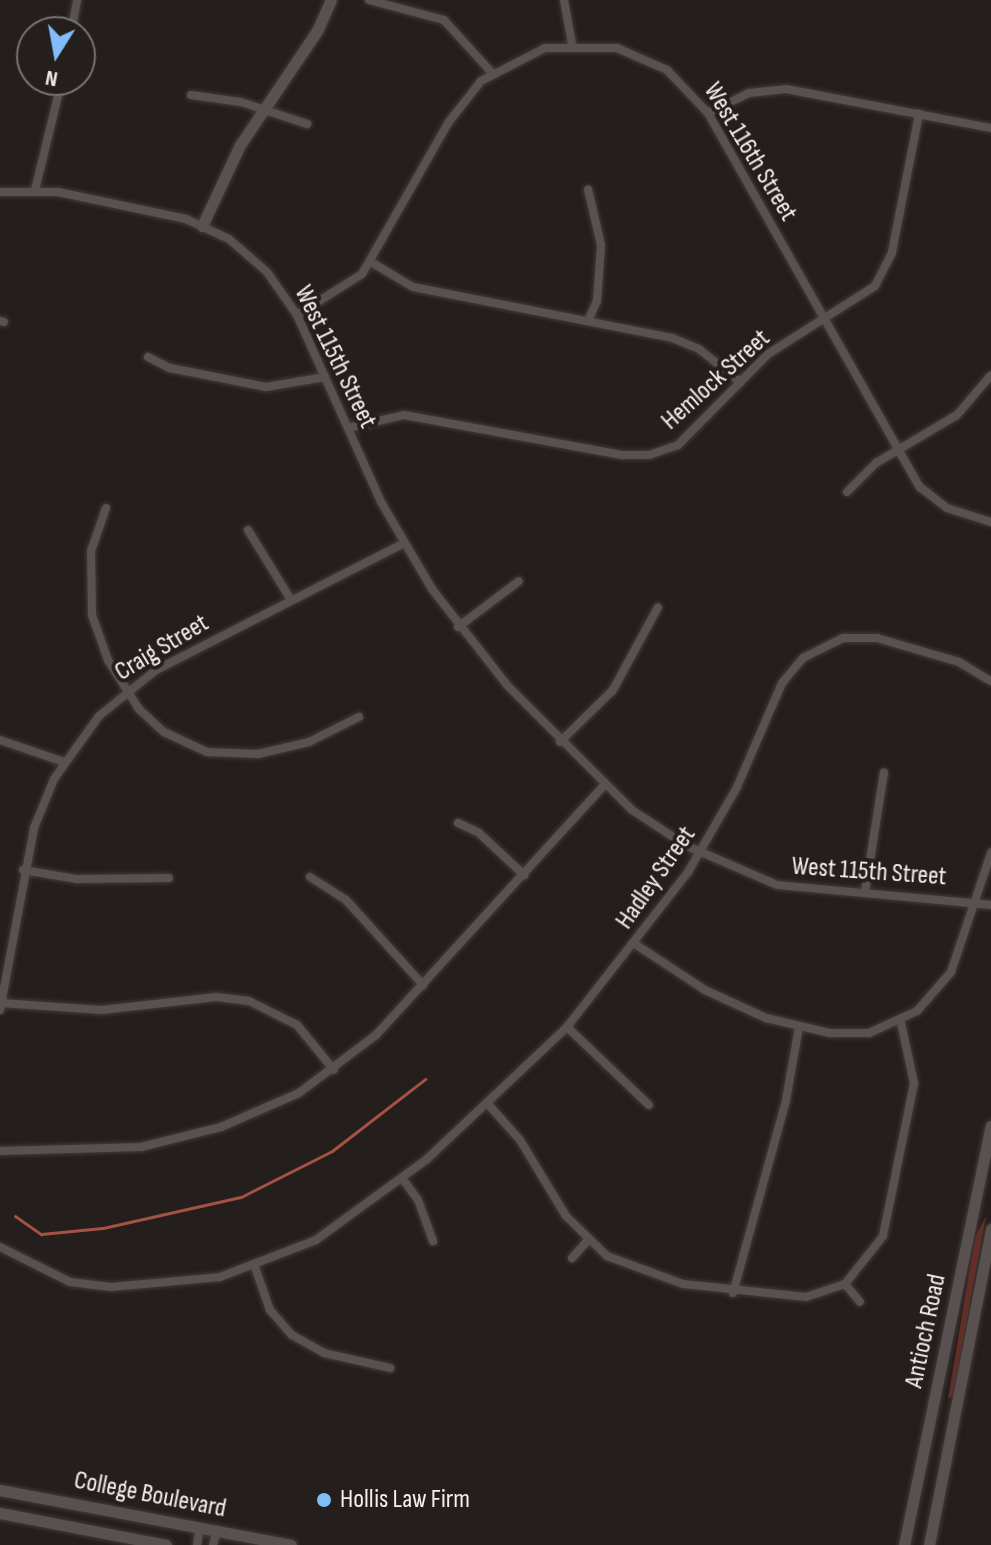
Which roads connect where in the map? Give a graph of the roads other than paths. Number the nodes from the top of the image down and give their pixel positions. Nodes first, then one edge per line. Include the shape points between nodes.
1 (331, 0) edge
2 (369, 0) edge
3 (564, 0) edge
4 (572, 44) junction
5 (492, 73) junction
6 (191, 95) dead end
7 (58, 96) edge
8 (262, 111) junction
9 (708, 113) junction
10 (919, 114) junction
11 (307, 124) dead end
12 (991, 128) edge
13 (588, 189) dead end
14 (35, 190) junction
15 (0, 192) edge
16 (202, 226) junction
17 (371, 262) junction
18 (297, 315) junction
19 (588, 321) junction
20 (825, 321) junction
21 (148, 357) dead end
22 (991, 375) edge
23 (325, 377) junction
24 (740, 382) junction
25 (348, 428) junction
26 (898, 451) junction
27 (847, 492) dead end
28 (106, 508) dead end
29 (991, 522) edge
30 (248, 530) dead end
31 (404, 543) junction
32 (519, 581) dead end
33 (291, 600) junction
34 (658, 607) dead end
35 (458, 627) junction
36 (991, 681) edge
37 (127, 691) junction
38 (359, 717) dead end
39 (0, 740) edge
40 (560, 742) junction
41 (64, 762) junction
42 (884, 772) dead end
43 (604, 785) junction
44 (458, 823) dead end
45 (700, 852) junction
46 (991, 853) edge
47 (23, 870) junction
48 (524, 875) junction
49 (310, 877) dead end
50 (169, 878) dead end
51 (865, 892) junction
52 (975, 902) junction
53 (991, 905) edge
54 (635, 944) junction
55 (423, 985) junction
56 (1, 1003) edge
57 (0, 1010) edge
58 (901, 1023) junction
59 (567, 1027) junction
60 (799, 1027) junction
61 (334, 1070) junction
62 (488, 1104) junction
63 (649, 1105) dead end
64 (991, 1126) edge
65 (0, 1151) edge
66 (402, 1178) junction
67 (991, 1229) edge
68 (588, 1240) junction
69 (433, 1241) dead end
70 (1, 1246) edge
71 (572, 1258) dead end
72 (255, 1267) junction
73 (845, 1284) junction
74 (733, 1293) junction
75 (860, 1302) dead end
76 (390, 1368) dead end
77 (0, 1490) edge
78 (0, 1513) edge
79 (200, 1527) junction
80 (217, 1530) junction
81 (166, 1545) edge
82 (197, 1545) edge
83 (213, 1545) edge
84 (291, 1545) edge
85 (904, 1545) edge
86 (929, 1545) edge

1 - 8 main road
2 - 5 street via 452,25
3 - 4 street
4 - 5 street, West 116th Street via 526,54
4 - 9 street, West 116th Street via 641,56 684,84
5 - 17 street, West 116th Street via 459,105
6 - 8 street
7 - 14 street
8 - 11 street
8 - 16 main road
9 - 10 street via 749,93 786,89
9 - 20 street, West 116th Street
10 - 12 street
10 - 20 street, Hemlock Street via 888,264 869,292
13 - 19 street via 601,260
14 - 15 street, West 115th Street
14 - 16 street, West 115th Street
16 - 18 street, West 115th Street via 248,253
17 - 18 street, West 116th Street via 345,289
17 - 19 street via 413,287
18 - 23 street, West 115th Street
19 - 24 street via 689,344
20 - 24 street, Hemlock Street via 768,354
20 - 26 street, West 116th Street
21 - 23 street via 170,368 266,387
22 - 26 street via 957,415
23 - 25 street, West 115th Street
24 - 25 street, Hemlock Street via 691,435 649,455 417,416 386,417
25 - 31 street, West 115th Street
26 - 27 street
26 - 29 street, West 116th Street via 939,503
28 - 37 street via 91,551 89,593 98,637
30 - 33 street
31 - 33 street, Craig Street
31 - 35 street, West 115th Street
32 - 35 street
33 - 37 street, Craig Street
34 - 40 street via 613,690
35 - 40 street, West 115th Street
36 - 45 street, Hadley Street via 926,650 858,636 803,658 782,683
37 - 38 street via 164,732 227,755 287,748
37 - 41 street, Craig Street
39 - 41 street
40 - 43 street, West 115th Street
41 - 47 street, Craig Street via 43,802
42 - 51 street
43 - 45 street, West 115th Street
43 - 48 street
44 - 48 street via 479,833
45 - 51 street, West 115th Street via 777,885
45 - 54 street, Hadley Street
46 - 52 street
47 - 50 street via 77,879
47 - 56 street, Craig Street
48 - 55 street
49 - 55 street via 346,900
51 - 52 street, West 115th Street
52 - 53 street, West 115th Street
52 - 58 street via 951,972
54 - 59 street, Hadley Street
54 - 60 street via 737,1006
55 - 61 street
56 - 57 street, Craig Street
56 - 61 street via 102,1010 216,997 249,1001 297,1025
58 - 60 street via 851,1034
58 - 73 street via 914,1083 897,1180 883,1236
59 - 62 street, Hadley Street
59 - 63 street
60 - 74 street via 786,1100
61 - 65 street via 260,1112 177,1139 76,1153
62 - 66 street, Hadley Street
62 - 68 street
64 - 85 main road, Antioch Road
66 - 69 street via 418,1200
66 - 72 street, Hadley Street via 316,1240
67 - 86 main road, Antioch Road
68 - 71 street
68 - 74 street via 640,1272
70 - 72 street, Hadley Street via 86,1286 184,1282
72 - 76 street via 270,1310 292,1335 324,1353
73 - 74 street via 806,1297
73 - 75 street
77 - 79 main road, College Boulevard
78 - 81 main road, College Boulevard
79 - 80 main road, College Boulevard
79 - 82 street
80 - 83 street
80 - 84 main road, College Boulevard

